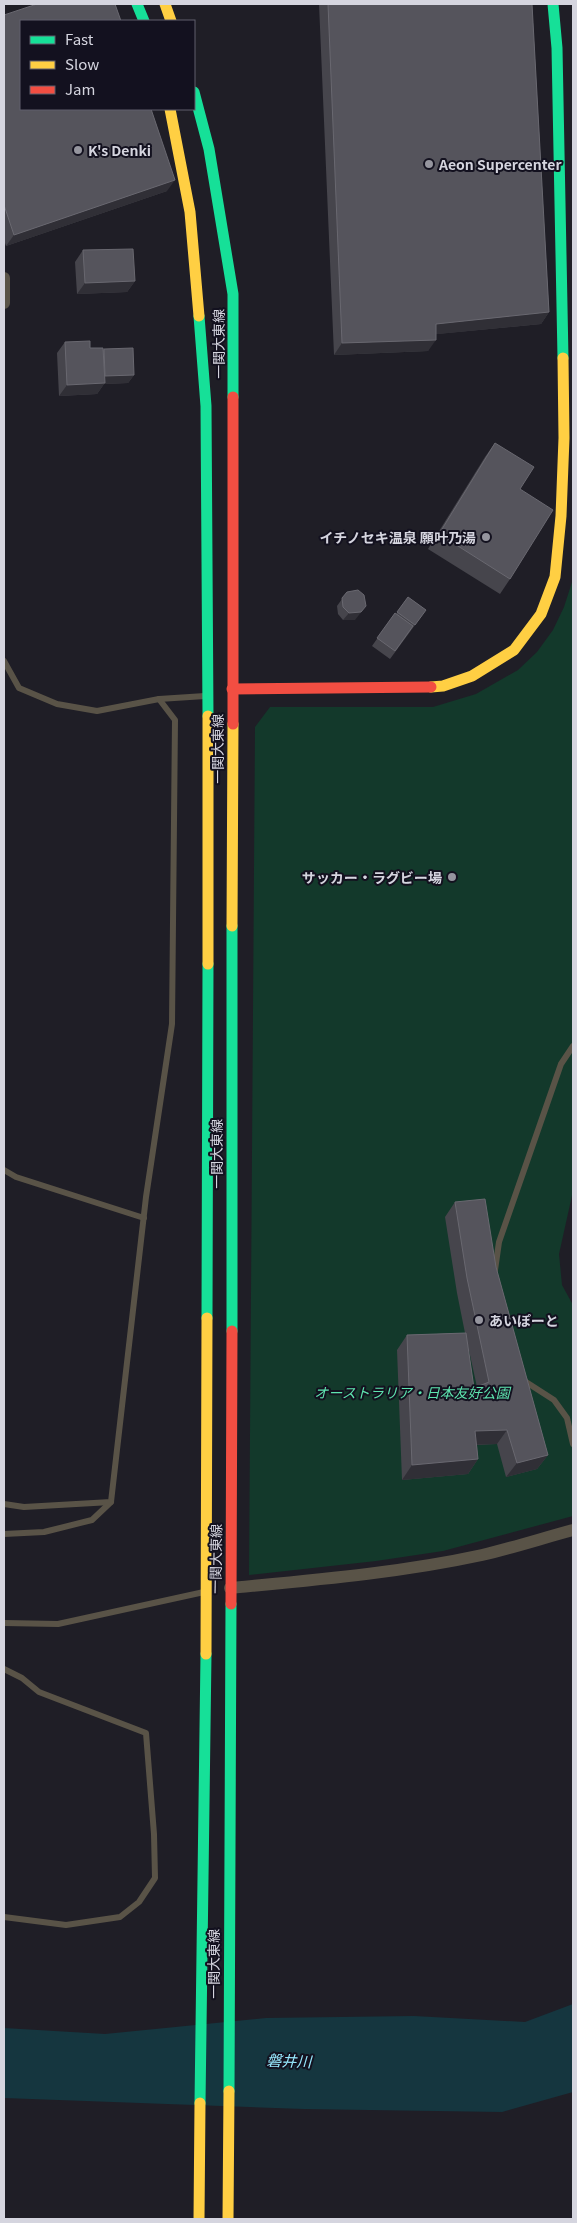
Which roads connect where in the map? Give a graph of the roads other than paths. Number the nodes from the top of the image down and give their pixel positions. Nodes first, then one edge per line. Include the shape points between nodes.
1 (138, 4) edge
2 (165, 4) edge
3 (553, 4) edge
4 (144, 20) edge
5 (171, 20) edge
6 (195, 96) edge
7 (170, 110) edge
8 (558, 126) junction
9 (573, 126) edge
10 (4, 278) edge
11 (4, 303) edge
12 (568, 438) edge
13 (568, 463) edge
14 (4, 661) edge
15 (232, 689) junction
16 (208, 696) junction
17 (159, 699) junction
18 (573, 1046) edge
19 (4, 1170) edge
20 (144, 1218) junction
21 (496, 1277) edge
22 (517, 1369) edge
23 (573, 1444) edge
24 (111, 1502) junction
25 (4, 1504) edge
26 (573, 1530) edge
27 (4, 1534) edge
28 (230, 1588) junction
29 (207, 1592) junction
30 (4, 1623) edge
31 (4, 1669) edge
32 (4, 1917) edge
33 (199, 2219) edge
34 (228, 2219) edge

1 - 4 main road
2 - 5 main road
3 - 8 main road
6 - 15 main road, 一関大東線 via 209,149 233,294
7 - 16 main road, 一関大東線 via 190,212 206,406
8 - 9 main road
8 - 12 main road
10 - 11 street
12 - 13 main road
13 - 15 main road via 555,577 541,614 514,650 494,664 443,686
14 - 17 lane via 19,688 57,704 97,711
15 - 28 main road, 一関大東線
16 - 17 lane
16 - 29 main road, 一関大東線
17 - 20 lane via 175,720 172,1024
18 - 21 lane via 562,1064 498,1242
19 - 20 lane via 16,1178
20 - 24 lane
22 - 23 lane via 526,1382 554,1400 567,1418
24 - 25 lane via 24,1507
24 - 27 lane via 92,1520 44,1532
26 - 28 street via 481,1555 358,1576
28 - 34 main road, 一関大東線
29 - 30 lane via 58,1624
29 - 33 main road, 一関大東線
31 - 32 lane via 39,1692 146,1733 155,1878 139,1902 120,1917 66,1926

